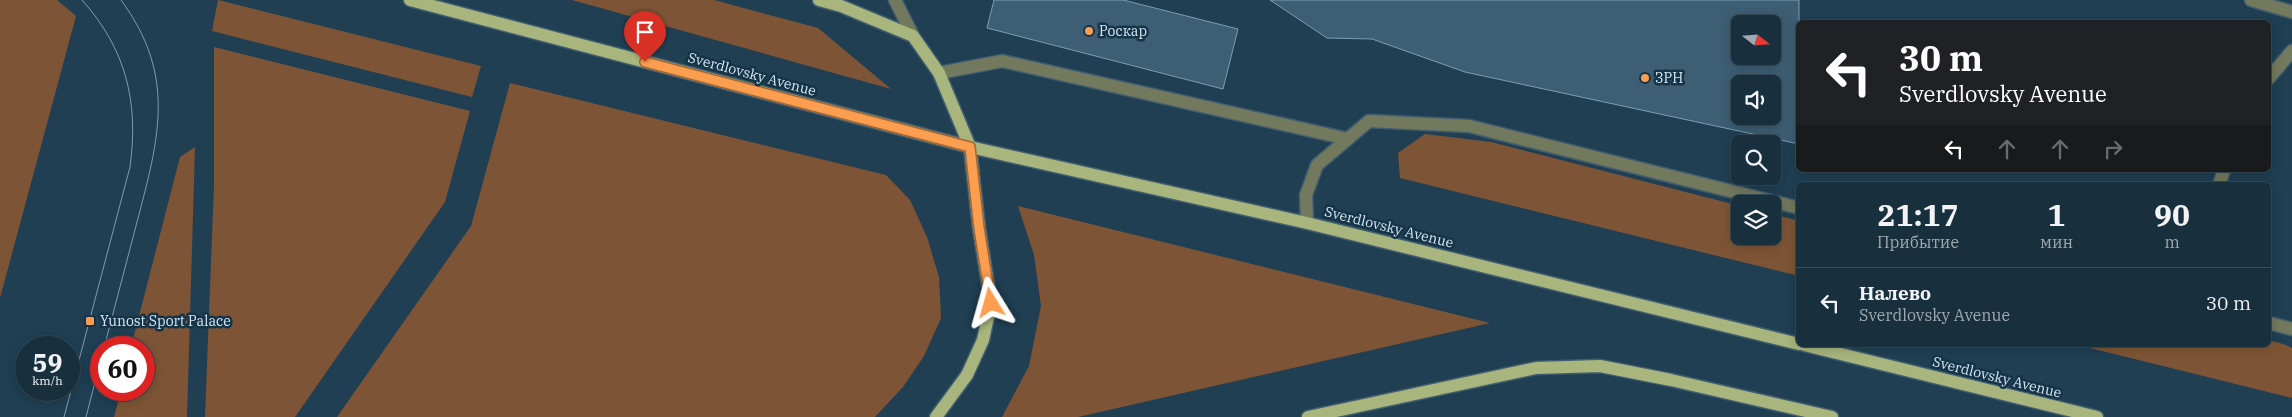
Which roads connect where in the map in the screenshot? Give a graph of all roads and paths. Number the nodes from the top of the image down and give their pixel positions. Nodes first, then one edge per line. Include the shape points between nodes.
1 (410, 0) edge
2 (819, 0) edge
3 (895, 0) edge
4 (2251, 0) edge
5 (2292, 12) edge
6 (913, 36) junction
7 (2292, 51) edge
8 (939, 73) junction
9 (2271, 76) edge
10 (1348, 138) junction
11 (970, 147) junction
12 (1796, 207) edge
13 (1307, 223) junction
14 (2271, 324) edge
15 (2292, 329) edge
16 (1796, 343) edge
17 (1812, 347) edge
18 (936, 417) edge
19 (1308, 417) edge
20 (1832, 417) edge
21 (2097, 417) edge

1 - 11 main road, Sverdlovsky Avenue
2 - 6 main road
3 - 6 lane
4 - 5 lane
6 - 8 main road
7 - 9 lane
8 - 10 lane via 1002,61
8 - 11 main road
10 - 12 lane via 1369,121 1469,126
10 - 13 lane via 1317,165 1306,195
11 - 13 main road, Sverdlovsky Avenue
11 - 18 main road via 991,303 983,340 966,375
13 - 16 main road, Sverdlovsky Avenue
14 - 15 lane
17 - 21 main road, Sverdlovsky Avenue
19 - 20 main road via 1536,368 1600,366

